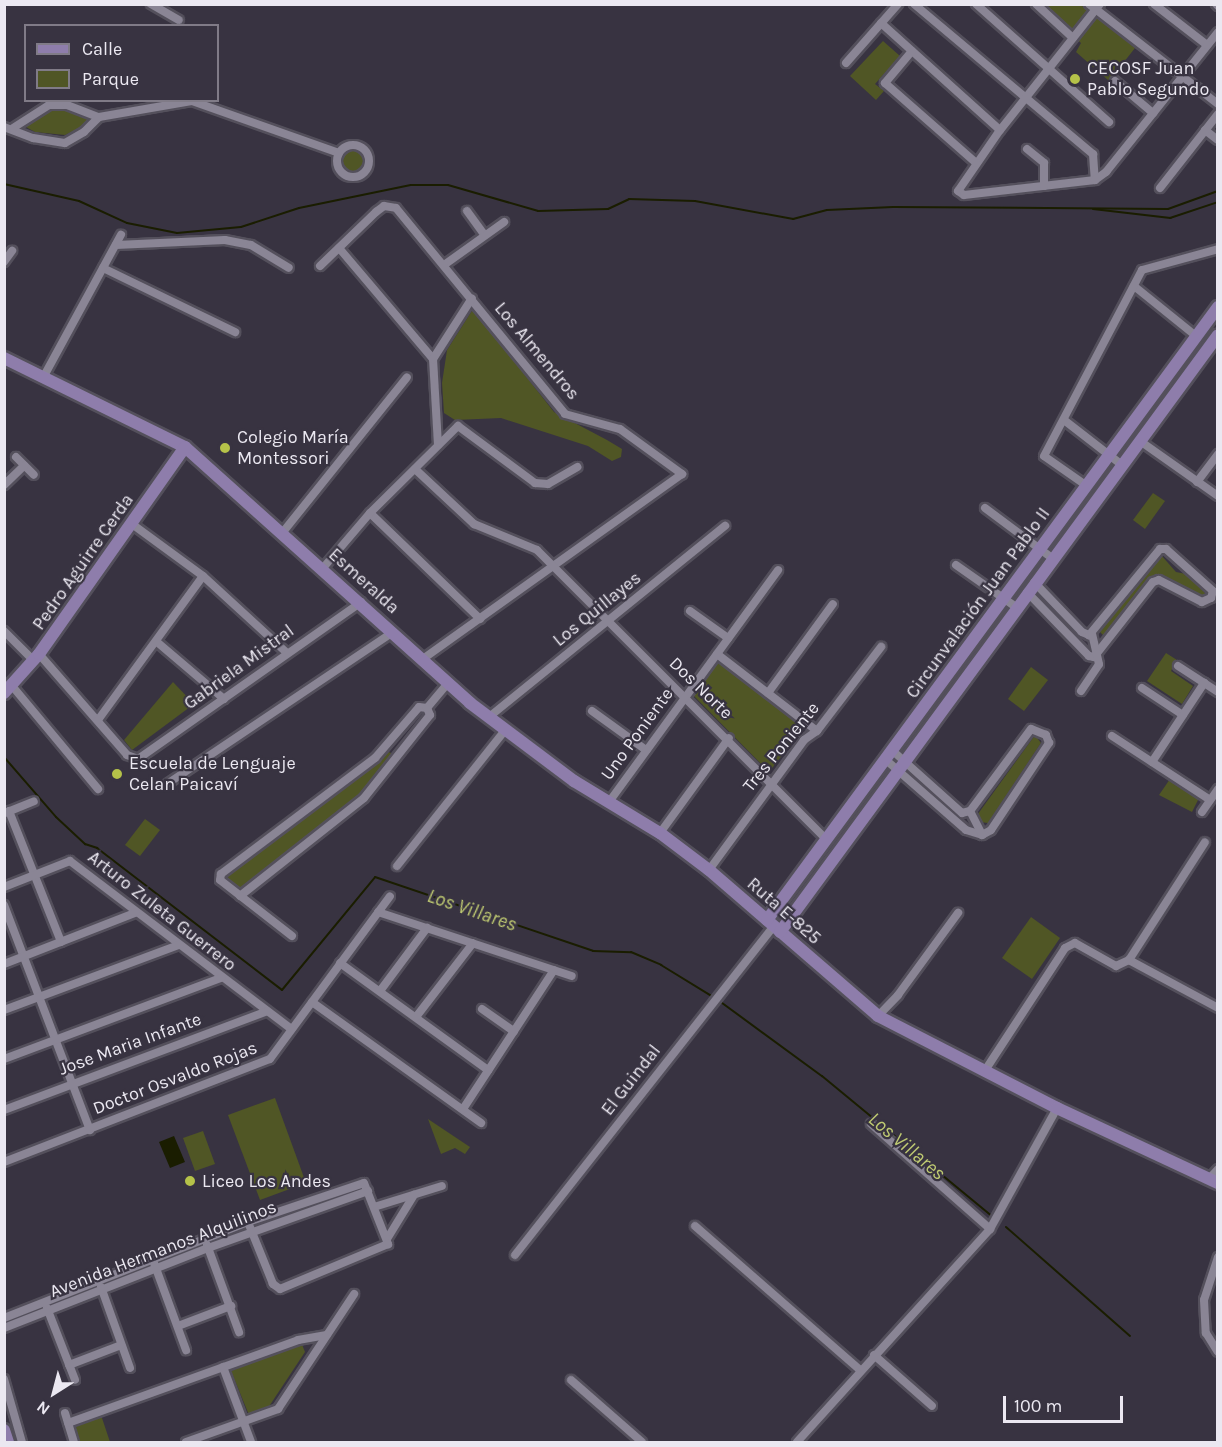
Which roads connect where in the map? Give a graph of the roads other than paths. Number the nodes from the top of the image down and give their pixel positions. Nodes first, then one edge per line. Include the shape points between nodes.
1 (151, 4) edge
2 (898, 4) edge
3 (914, 4) edge
4 (976, 4) edge
5 (1036, 4) edge
6 (1154, 4) edge
7 (1095, 6) edge
8 (178, 20) dead end
9 (881, 23) junction
10 (1218, 32) edge
11 (1073, 38) junction
12 (1207, 45) junction
13 (912, 51) junction
14 (846, 63) dead end
15 (1048, 69) junction
16 (1182, 76) junction
17 (1115, 81) dead end
18 (1024, 100) junction
19 (186, 102) edge
20 (195, 102) edge
21 (1218, 104) edge
22 (1153, 113) junction
23 (1218, 114) edge
24 (99, 117) junction
25 (1108, 122) dead end
26 (9, 127) edge
27 (1000, 130) junction
28 (1205, 130) junction
29 (1218, 140) edge
30 (1027, 149) dead end
31 (339, 153) dead end
32 (976, 163) junction
33 (1095, 180) junction
34 (1044, 186) junction
35 (1160, 188) dead end
36 (466, 212) dead end
37 (504, 222) dead end
38 (484, 234) junction
39 (121, 235) dead end
40 (116, 245) junction
41 (339, 248) junction
42 (1218, 249) edge
43 (12, 251) dead end
44 (4, 262) edge
45 (444, 265) junction
46 (320, 266) dead end
47 (103, 268) junction
48 (290, 268) dead end
49 (1134, 286) junction
50 (472, 298) junction
51 (1218, 307) edge
52 (235, 332) dead end
53 (1218, 335) edge
54 (1196, 336) junction
55 (1214, 349) edge
56 (433, 359) junction
57 (6, 361) edge
58 (44, 376) junction
59 (408, 377) dead end
60 (1064, 420) junction
61 (1140, 441) junction
62 (438, 445) junction
63 (185, 447) junction
64 (1218, 454) edge
65 (1110, 455) junction
66 (16, 458) dead end
67 (1122, 465) junction
68 (24, 466) junction
69 (577, 467) dead end
70 (415, 469) junction
71 (34, 475) dead end
72 (1197, 482) junction
73 (4, 485) edge
74 (1088, 486) junction
75 (1218, 496) edge
76 (985, 508) dead end
77 (370, 513) junction
78 (132, 524) junction
79 (725, 526) dead end
80 (283, 532) junction
81 (1040, 549) junction
82 (1052, 558) junction
83 (549, 565) junction
84 (956, 566) dead end
85 (323, 568) junction
86 (778, 570) dead end
87 (203, 576) junction
88 (1031, 587) junction
89 (1002, 598) junction
90 (361, 602) junction
91 (833, 604) dead end
92 (1016, 607) junction
93 (690, 611) dead end
94 (480, 619) junction
95 (608, 621) junction
96 (4, 631) edge
97 (393, 632) junction
98 (1092, 633) junction
99 (728, 638) junction
100 (157, 642) junction
101 (881, 646) dead end
102 (286, 652) junction
103 (717, 654) junction
104 (1099, 654) junction
105 (36, 658) junction
106 (423, 659) junction
107 (1178, 666) dead end
108 (448, 683) junction
109 (1204, 683) junction
110 (1142, 688) dead end
111 (9, 690) edge
112 (1081, 691) dead end
113 (1218, 692) edge
114 (768, 693) junction
115 (686, 696) junction
116 (224, 699) junction
117 (427, 708) junction
118 (592, 711) dead end
119 (1183, 715) junction
120 (489, 717) junction
121 (98, 720) junction
122 (505, 730) junction
123 (817, 731) junction
124 (1112, 736) dead end
125 (729, 738) junction
126 (388, 746) junction
127 (646, 750) junction
128 (399, 754) junction
129 (889, 755) junction
130 (1152, 762) junction
131 (901, 765) junction
132 (772, 782) junction
133 (167, 783) dead end
134 (98, 789) dead end
135 (1218, 789) edge
136 (1210, 800) junction
137 (34, 801) dead end
138 (609, 802) junction
139 (970, 811) junction
140 (7, 812) edge
141 (1202, 812) dead end
142 (660, 833) junction
143 (982, 835) junction
144 (826, 839) junction
145 (1205, 842) dead end
146 (688, 853) joint
147 (397, 867) dead end
148 (709, 870) junction
149 (35, 874) junction
150 (4, 887) edge
151 (240, 896) junction
152 (390, 896) dead end
153 (5, 908) edge
154 (378, 912) junction
155 (135, 913) junction
156 (958, 913) dead end
157 (774, 926) junction
158 (427, 928) junction
159 (292, 936) dead end
160 (61, 942) junction
161 (473, 943) junction
162 (179, 945) junction
163 (24, 956) junction
164 (1129, 960) junction
165 (340, 963) junction
166 (4, 964) edge
167 (554, 970) junction
168 (572, 976) dead end
169 (222, 978) junction
170 (380, 991) junction
171 (39, 997) junction
172 (312, 1002) junction
173 (1218, 1008) edge
174 (482, 1009) dead end
175 (4, 1010) edge
176 (267, 1011) junction
177 (878, 1016) junction
178 (416, 1017) junction
179 (291, 1029) junction
180 (514, 1031) junction
181 (56, 1040) junction
182 (4, 1059) edge
183 (488, 1070) junction
184 (984, 1072) junction
185 (72, 1083) junction
186 (1057, 1108) junction
187 (463, 1109) junction
188 (4, 1110) edge
189 (481, 1123) dead end
190 (871, 1124) dead end
191 (90, 1130) junction
192 (4, 1162) edge
193 (1215, 1177) edge
194 (442, 1186) dead end
195 (366, 1187) junction
196 (414, 1195) junction
197 (374, 1207) junction
198 (248, 1222) junction
199 (695, 1226) dead end
200 (990, 1229) junction
201 (252, 1231) junction
202 (387, 1239) junction
203 (207, 1243) junction
204 (515, 1255) dead end
205 (1218, 1257) edge
206 (154, 1264) junction
207 (101, 1286) junction
208 (354, 1294) dead end
209 (231, 1306) junction
210 (47, 1307) junction
211 (4, 1318) edge
212 (178, 1326) junction
213 (4, 1328) edge
214 (239, 1332) dead end
215 (327, 1335) junction
216 (298, 1340) junction
217 (120, 1345) junction
218 (186, 1350) dead end
219 (317, 1350) junction
220 (1218, 1352) edge
221 (874, 1355) junction
222 (69, 1365) junction
223 (223, 1367) junction
224 (130, 1368) dead end
225 (861, 1371) junction
226 (4, 1379) edge
227 (75, 1380) dead end
228 (571, 1380) dead end
229 (932, 1406) dead end
230 (65, 1413) dead end
231 (243, 1422) junction
232 (68, 1423) junction
233 (4, 1430) edge
234 (8, 1443) edge
235 (22, 1443) edge
236 (74, 1443) edge
237 (186, 1443) edge
238 (251, 1443) edge
239 (642, 1443) edge
240 (797, 1443) edge

1 - 8 street
2 - 9 street
3 - 18 street
4 - 15 street
5 - 11 street
6 - 12 street
7 - 11 street
7 - 16 street
9 - 13 street
9 - 14 street
10 - 12 street
11 - 15 street
12 - 16 street
13 - 27 street
13 - 32 street via 885,83
15 - 18 street
15 - 25 street
16 - 21 street
16 - 22 street
17 - 22 street
18 - 27 street
18 - 33 street via 1093,154
19 - 24 street
20 - 31 street
22 - 33 street via 1106,172
23 - 28 street
24 - 26 street via 67,105 49,105
24 - 26 street via 65,143 33,138
27 - 32 street
28 - 29 street
28 - 35 street
30 - 34 street via 1044,163
32 - 34 street via 958,191 964,195
33 - 34 street
36 - 38 street
37 - 38 street
38 - 45 street
39 - 40 street
40 - 47 street
40 - 48 street via 232,241 250,245
41 - 45 street, Los Almendros via 384,206 396,208
41 - 46 street
41 - 56 street
42 - 49 street via 1142,270
43 - 44 street
45 - 50 street, Los Almendros
47 - 52 street
47 - 58 street
49 - 54 street
49 - 60 street
50 - 56 street
50 - 83 street, Los Almendros via 565,414 620,429 682,474
51 - 54 street, Circunvalación Juan Pablo II
53 - 55 street, Circunvalación Juan Pablo II
54 - 65 street, Circunvalación Juan Pablo II
55 - 61 street, Circunvalación Juan Pablo II
56 - 62 street
57 - 58 street, Esmeralda
58 - 63 street, Esmeralda
59 - 80 street
60 - 65 street
60 - 74 street via 1044,456
61 - 67 street, Circunvalación Juan Pablo II
61 - 72 street
62 - 69 street via 461,426 535,483 548,484
62 - 70 street
63 - 78 street, Pedro Aguirre Cerda
63 - 80 street, Esmeralda
64 - 72 street
65 - 67 street
65 - 74 street, Circunvalación Juan Pablo II
66 - 68 street
67 - 82 street, Circunvalación Juan Pablo II
68 - 71 street
68 - 73 street
70 - 77 street
70 - 83 street, Dos Norte via 474,524 534,547
72 - 75 street
74 - 81 street, Circunvalación Juan Pablo II
76 - 81 street
77 - 85 street
77 - 94 street
78 - 87 street
78 - 105 street, Pedro Aguirre Cerda
79 - 95 street, Los Quillayes
80 - 85 street, Esmeralda
81 - 82 street
81 - 89 street, Circunvalación Juan Pablo II
82 - 88 street, Circunvalación Juan Pablo II
83 - 94 street
83 - 95 street, Dos Norte
84 - 89 street
85 - 90 street, Esmeralda
86 - 99 street, Uno Poniente
87 - 100 street
87 - 102 street
88 - 92 street, Circunvalación Juan Pablo II
88 - 98 street via 1082,632
88 - 104 street via 1089,656
89 - 92 street
89 - 129 street, Circunvalación Juan Pablo II
90 - 97 street, Esmeralda
90 - 102 street, Gabriela Mistral
91 - 114 street
92 - 131 street, Circunvalación Juan Pablo II
93 - 99 street
94 - 106 street
95 - 115 street, Dos Norte
95 - 120 street, Los Quillayes
96 - 105 street
97 - 106 street, Esmeralda
97 - 133 street
98 - 104 street
98 - 104 street via 1160,549 1166,549 1213,591 1211,598 1202,602 1159,580 1153,582
99 - 103 street, Uno Poniente
100 - 116 street
100 - 121 street
101 - 123 street, Tres Poniente
102 - 116 street, Gabriela Mistral
103 - 114 street
103 - 115 street, Uno Poniente
104 - 112 street via 1099,664
105 - 111 street, Pedro Aguirre Cerda
105 - 121 street
106 - 108 street, Esmeralda
107 - 109 street
108 - 117 street
108 - 120 street, Esmeralda
109 - 113 street
109 - 119 street
110 - 119 street
111 - 134 street
114 - 123 street
115 - 125 street, Dos Norte
115 - 127 street, Uno Poniente
116 - 121 street, Gabriela Mistral via 138,759 126,754
117 - 126 street via 419,707
117 - 128 street via 430,715
118 - 127 street
119 - 130 street
120 - 122 street, Esmeralda
122 - 138 street, Esmeralda
122 - 147 street
123 - 132 street, Tres Poniente via 804,740
124 - 130 street
125 - 132 street, Dos Norte
125 - 142 street
126 - 128 street
126 - 151 street via 221,874 220,880
127 - 138 street, Uno Poniente
128 - 151 street via 363,798
129 - 131 street
129 - 144 street, Circunvalación Juan Pablo II
130 - 136 street
131 - 139 street via 962,813
131 - 143 street via 966,830
131 - 157 street, Circunvalación Juan Pablo II
132 - 144 street, Dos Norte
132 - 148 street, Tres Poniente
135 - 136 street
136 - 141 street
137 - 140 street
138 - 142 street, Esmeralda
139 - 143 street
139 - 143 street via 1031,729 1047,735 1049,743 991,830
140 - 149 street
142 - 146 street, Esmeralda
144 - 157 street, Circunvalación Juan Pablo II
145 - 164 street
146 - 148 street, Ruta E-825
148 - 157 street, Ruta E-825
149 - 150 street, Arturo Zuleta Guerrero
149 - 155 street, Arturo Zuleta Guerrero via 70,861
149 - 160 street
151 - 159 street
152 - 154 street, Doctor Osvaldo Rojas
153 - 163 street
154 - 158 street
154 - 165 street, Doctor Osvaldo Rojas
155 - 160 street
155 - 162 street, Arturo Zuleta Guerrero
156 - 177 street
157 - 177 street, Ruta E-825
157 - 204 street, El Guindal
158 - 161 street
158 - 170 street
160 - 163 street
161 - 167 street
161 - 178 street
162 - 169 street, Arturo Zuleta Guerrero
162 - 171 street
163 - 166 street
163 - 171 street
164 - 173 street
164 - 184 street via 1116,966 1075,943 1065,948
165 - 170 street
165 - 172 street, Doctor Osvaldo Rojas
167 - 168 street
167 - 180 street
169 - 176 street, Arturo Zuleta Guerrero
169 - 181 street
170 - 178 street
171 - 175 street
171 - 181 street
172 - 179 street, Doctor Osvaldo Rojas
172 - 187 street
174 - 180 street
176 - 179 street, Arturo Zuleta Guerrero
176 - 185 street, Jose Maria Infante
177 - 184 street
178 - 183 street
179 - 191 street, Doctor Osvaldo Rojas via 265,1062
180 - 183 street
181 - 182 street
181 - 185 street
183 - 187 street
184 - 186 street
185 - 188 street, Jose Maria Infante
185 - 191 street
186 - 193 street
186 - 200 street
187 - 189 street
190 - 200 street
191 - 192 street, Doctor Osvaldo Rojas
194 - 196 street
195 - 197 street
195 - 198 street, Avenida Hermanos Alquilinos
195 - 201 street, Avenida Hermanos Alquilinos
196 - 197 street
196 - 202 street
197 - 202 street
198 - 201 street
198 - 203 street, Avenida Hermanos Alquilinos
199 - 225 street
200 - 221 street
201 - 202 street via 273,1284 282,1289 386,1248
201 - 203 street, Avenida Hermanos Alquilinos
203 - 206 street, Avenida Hermanos Alquilinos
203 - 209 street
205 - 220 street via 1204,1300 1206,1333
206 - 207 street, Avenida Hermanos Alquilinos
206 - 212 street
207 - 210 street, Avenida Hermanos Alquilinos
207 - 217 street
208 - 215 street
209 - 212 street
209 - 214 street
210 - 211 street, Avenida Hermanos Alquilinos
210 - 213 street, Avenida Hermanos Alquilinos
210 - 222 street
212 - 218 street
215 - 216 street
215 - 219 street
216 - 219 street
216 - 223 street
217 - 222 street
217 - 224 street
219 - 231 street via 278,1409
221 - 225 street
221 - 229 street
222 - 227 street
223 - 231 street
223 - 232 street
225 - 240 street
226 - 235 street
228 - 239 street
230 - 232 street
231 - 237 street
231 - 238 street
232 - 236 street
233 - 234 street

